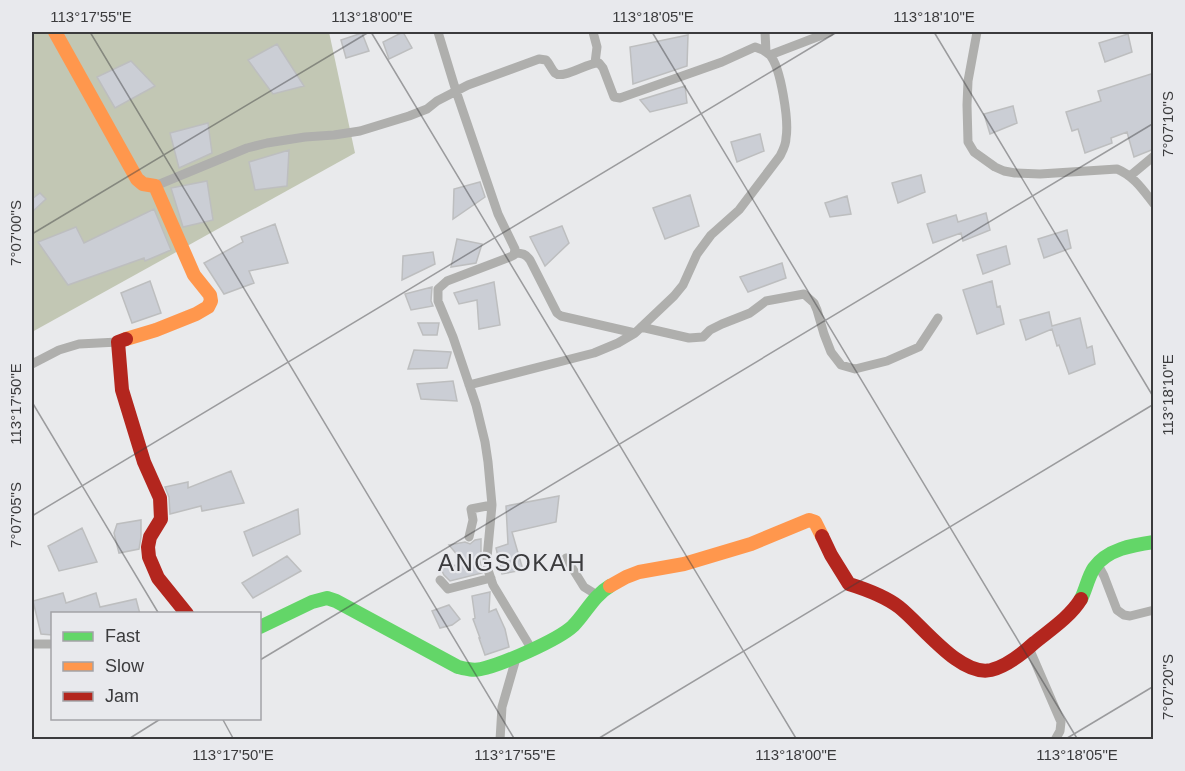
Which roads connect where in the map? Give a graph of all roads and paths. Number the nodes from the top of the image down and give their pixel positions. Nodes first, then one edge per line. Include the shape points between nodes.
1 (55, 32) edge
2 (438, 32) edge
3 (593, 32) edge
4 (765, 32) edge
5 (830, 32) edge
6 (977, 32) edge
7 (768, 54) junction
8 (595, 63) junction
9 (456, 91) junction
10 (1154, 156) edge
11 (1130, 176) junction
12 (155, 186) junction
13 (1154, 204) edge
14 (515, 253) junction
15 (938, 318) dead end
16 (638, 330) junction
17 (117, 342) junction
18 (32, 363) edge
19 (469, 385) junction
20 (492, 505) junction
21 (469, 537) dead end
22 (1154, 542) edge
23 (566, 558) dead end
24 (1097, 563) junction
25 (491, 578) junction
26 (440, 580) dead end
27 (597, 595) junction
28 (1154, 610) edge
29 (185, 612) edge
30 (261, 627) edge
31 (32, 644) edge
32 (51, 644) edge
33 (531, 648) junction
34 (1029, 648) junction
35 (517, 655) junction
36 (497, 656) dead end
37 (481, 669) junction
38 (500, 740) edge
39 (1055, 740) edge

1 - 12 street via 137,179
2 - 9 street
3 - 8 street via 597,47
4 - 7 street
5 - 7 street
6 - 11 street via 967,105 968,142 974,152 995,167 1015,173 1117,169
7 - 8 street via 755,47 620,98 614,97 603,68
7 - 16 street via 777,66 786,117 785,146 739,210 697,254 683,285
8 - 9 street via 559,75 546,60 539,59
9 - 12 street via 410,116 360,131 247,148
9 - 14 street
10 - 11 street
11 - 13 street
12 - 17 street via 194,275 211,301 196,314
14 - 16 street via 530,260 561,316
14 - 19 street via 447,280 438,289 438,301
15 - 16 street via 919,347 855,369 841,365 831,352 814,303 804,294 766,301 703,337
16 - 19 street via 594,353
17 - 18 street via 79,344
17 - 29 street via 122,390 144,462 160,498 161,520 148,543 149,561
19 - 20 street via 485,441
20 - 21 street via 471,509
20 - 25 street via 487,558
22 - 24 street via 1119,550
23 - 27 street via 584,587
24 - 28 street via 1117,610 1130,616
24 - 34 street via 1080,603
25 - 26 street via 448,590
25 - 33 street
27 - 33 street via 570,629
27 - 34 street via 639,572 677,566 751,544 809,520 814,522 849,584 898,606 963,664 991,670
30 - 37 street via 327,598 458,667
31 - 32 street
33 - 35 street
34 - 39 street via 1061,722
35 - 37 street
35 - 38 street via 502,707
36 - 37 street

